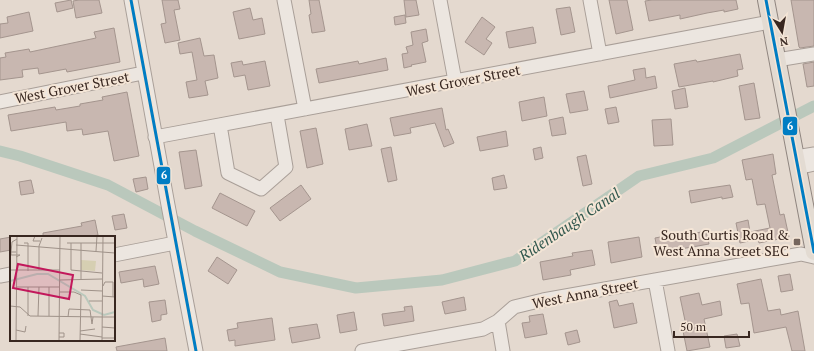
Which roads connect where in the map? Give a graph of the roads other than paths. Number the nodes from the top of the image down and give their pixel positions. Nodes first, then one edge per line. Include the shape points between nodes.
1 (131, 0) edge
2 (284, 0) edge
3 (440, 0) edge
4 (590, 0) edge
5 (766, 0) edge
6 (770, 22) junction
7 (600, 54) junction
8 (814, 54) edge
9 (777, 60) junction
10 (143, 72) junction
11 (455, 81) junction
12 (0, 102) edge
13 (305, 109) junction
14 (277, 114) junction
15 (220, 125) junction
16 (156, 137) junction
17 (814, 154) edge
18 (797, 162) junction
19 (814, 164) edge
20 (175, 243) junction
21 (814, 252) edge
22 (115, 255) edge
23 (814, 257) edge
24 (10, 274) edge
25 (0, 276) edge
26 (655, 280) junction
27 (498, 321) junction
28 (196, 351) edge
29 (362, 351) edge
30 (503, 351) edge
31 (668, 351) edge

1 - 10 street
2 - 13 street
3 - 11 street
4 - 7 street
5 - 6 main road
6 - 7 street, West Grover Street
6 - 9 main road
7 - 11 street, West Grover Street
8 - 9 street
9 - 18 main road
10 - 12 street, West Grover Street
10 - 16 street
11 - 13 street, West Grover Street
13 - 14 street, West Grover Street
14 - 15 street, West Grover Street
14 - 15 street via 286,168 261,189 228,173
15 - 16 street, West Grover Street
16 - 20 street
17 - 18 street
18 - 19 street
18 - 21 main road
20 - 22 street
20 - 28 street
23 - 26 street, West Anna Street via 801,254
24 - 25 street
26 - 27 street, West Anna Street via 514,307
26 - 31 street
27 - 29 street, West Anna Street via 483,328
27 - 30 street

